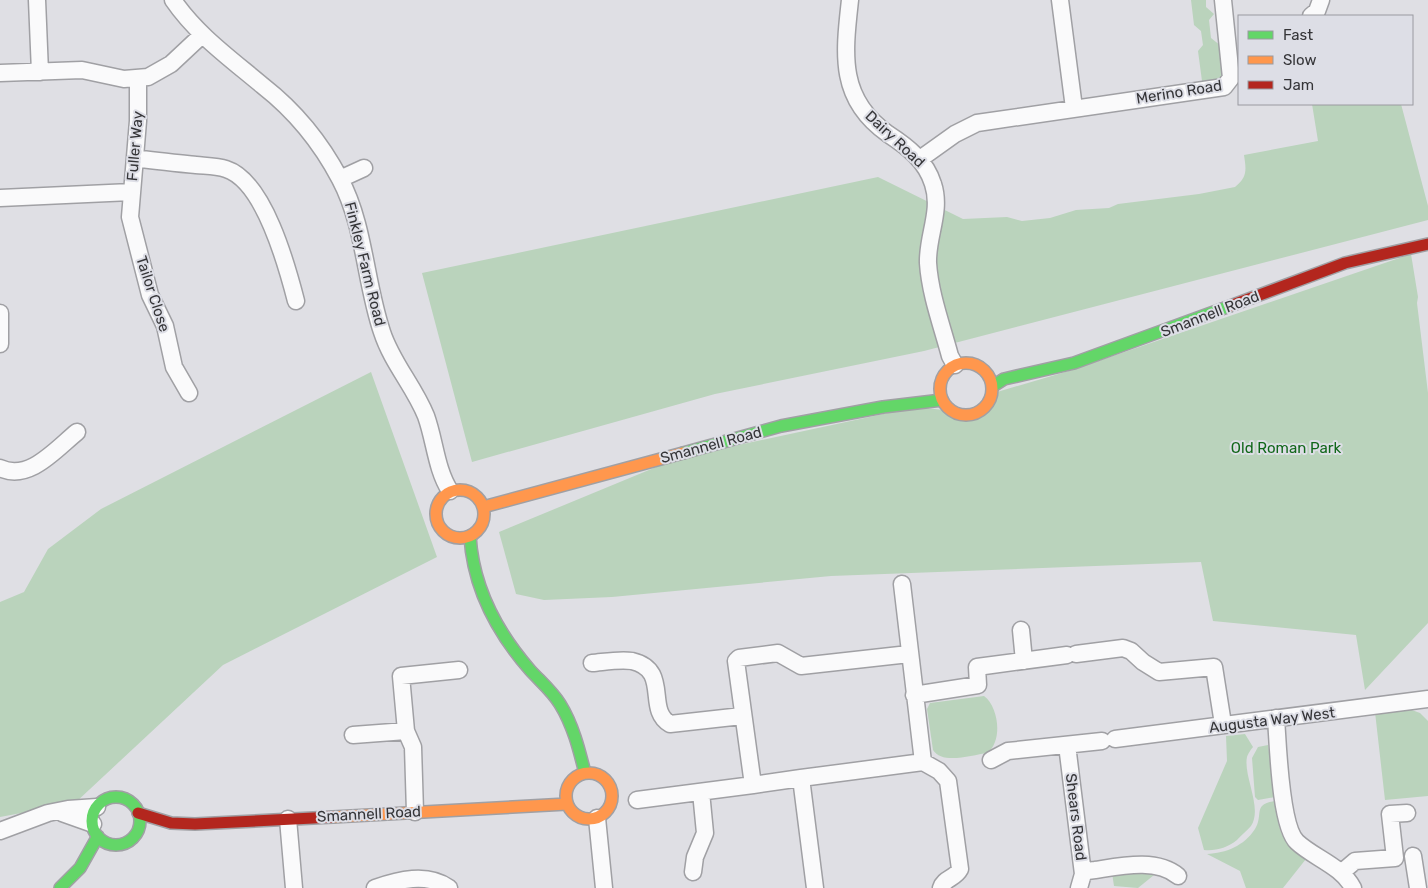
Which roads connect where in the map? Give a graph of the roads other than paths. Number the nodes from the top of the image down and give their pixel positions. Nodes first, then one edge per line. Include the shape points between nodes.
1 (38, 0) edge
2 (173, 0) edge
3 (850, 0) edge
4 (1060, 0) edge
5 (1223, 0) edge
6 (1321, 0) edge
7 (1312, 15) edge
8 (1233, 27) edge
9 (202, 35) junction
10 (40, 72) junction
11 (0, 73) edge
12 (138, 79) junction
13 (1074, 108) junction
14 (135, 158) junction
15 (920, 159) junction
16 (364, 168) dead end
17 (340, 179) junction
18 (131, 192) junction
19 (0, 198) edge
20 (1428, 244) edge
21 (296, 301) dead end
22 (0, 313) edge
23 (0, 344) edge
24 (955, 365) junction
25 (993, 386) junction
26 (189, 393) dead end
27 (942, 400) junction
28 (77, 432) dead end
29 (0, 468) edge
30 (450, 491) junction
31 (483, 507) junction
32 (470, 536) junction
33 (902, 584) dead end
34 (1021, 630) dead end
35 (909, 654) junction
36 (1024, 661) junction
37 (592, 663) dead end
38 (459, 670) dead end
39 (914, 695) junction
40 (1428, 699) edge
41 (742, 716) junction
42 (1276, 718) junction
43 (1223, 724) junction
44 (406, 731) junction
45 (353, 735) dead end
46 (1067, 745) junction
47 (992, 760) dead end
48 (923, 762) junction
49 (585, 773) junction
50 (801, 778) junction
51 (753, 785) junction
52 (701, 792) junction
53 (637, 800) dead end
54 (567, 804) junction
55 (97, 807) junction
56 (57, 812) junction
57 (415, 812) junction
58 (138, 813) junction
59 (1407, 813) dead end
60 (597, 818) junction
61 (288, 819) junction
62 (171, 823) junction
63 (96, 830) junction
64 (138, 830) junction
65 (0, 831) edge
66 (106, 851) junction
67 (1413, 856) dead end
68 (80, 868) junction
69 (693, 872) dead end
70 (1341, 873) junction
71 (1178, 876) dead end
72 (1081, 881) edge
73 (60, 888) edge
74 (294, 888) edge
75 (375, 888) edge
76 (449, 888) edge
77 (604, 888) edge
78 (815, 888) edge
79 (941, 888) edge
80 (1353, 888) edge
81 (1418, 888) edge

1 - 10 street
2 - 9 street, Finkley Farm Road
3 - 15 street, Dairy Road via 846,55 848,78 855,99 880,128
4 - 13 street
5 - 8 street, Merino Road
6 - 7 street via 1318,11
8 - 13 street, Merino Road via 1230,83
9 - 12 street via 167,67
9 - 17 street, Finkley Farm Road via 294,113 322,148
10 - 11 street
10 - 12 street via 82,70
12 - 14 street, Fuller Way
13 - 15 street, Merino Road via 977,123
14 - 18 street, Fuller Way
14 - 21 street via 220,168 243,179 252,188 278,240
15 - 24 street, Dairy Road via 930,176 935,198 935,220 929,250 930,278
16 - 17 street
17 - 30 street, Finkley Farm Road via 355,216 382,333 425,415
18 - 19 street, Fuller Way
18 - 26 street, Tailor Close via 130,217 148,287 163,320 174,367
20 - 25 street, Smannell Road via 1345,263 1129,344 1074,363 1004,379
22 - 23 street
24 - 25 street via 964,363 982,368
24 - 27 street via 942,379
25 - 27 street via 989,404 973,415 955,414
27 - 31 street, Smannell Road via 781,426
28 - 29 street via 27,470 16,473
30 - 31 street via 470,492
30 - 32 street via 436,507 436,521 450,536
31 - 32 street via 483,521
32 - 49 street via 482,601 503,638 562,707 578,742
33 - 35 street
34 - 36 street
35 - 39 street
35 - 41 street via 801,666 778,654 739,658 736,665
36 - 39 street via 977,667 978,685
36 - 43 street via 1123,648 1159,672 1213,663
37 - 41 street via 630,661 648,670 654,675 660,714 670,724
38 - 44 street via 400,676
39 - 48 street
40 - 42 street, Augusta Way West
41 - 51 street
42 - 43 street, Augusta Way West
42 - 70 street via 1286,816 1291,833 1299,843
43 - 46 street, Augusta Way West
44 - 45 street
44 - 57 street via 412,747
46 - 47 street, Augusta Way West via 1008,751
46 - 72 street, Shears Road
48 - 50 street
48 - 79 street via 939,771 948,781 960,869
49 - 54 street via 571,781
49 - 60 street via 593,773 606,780 613,794 609,809
50 - 51 street
50 - 78 street
51 - 52 street
52 - 53 street
52 - 69 street via 705,833
54 - 57 street, Smannell Road
54 - 60 street via 579,818
55 - 56 street
55 - 58 street via 107,799 122,798 130,801
55 - 63 street via 93,815
56 - 63 street
56 - 65 street
57 - 61 street, Smannell Road
58 - 62 street, Smannell Road
58 - 64 street
59 - 70 street via 1390,814 1395,858 1355,861
60 - 77 street
61 - 62 street, Smannell Road
61 - 74 street
62 - 64 street, Smannell Road via 151,831
63 - 66 street
63 - 68 street
64 - 66 street via 132,839
66 - 68 street
67 - 81 street
68 - 73 street
70 - 80 street
71 - 72 street via 1166,868 1147,865 1087,871
75 - 76 street via 423,879

